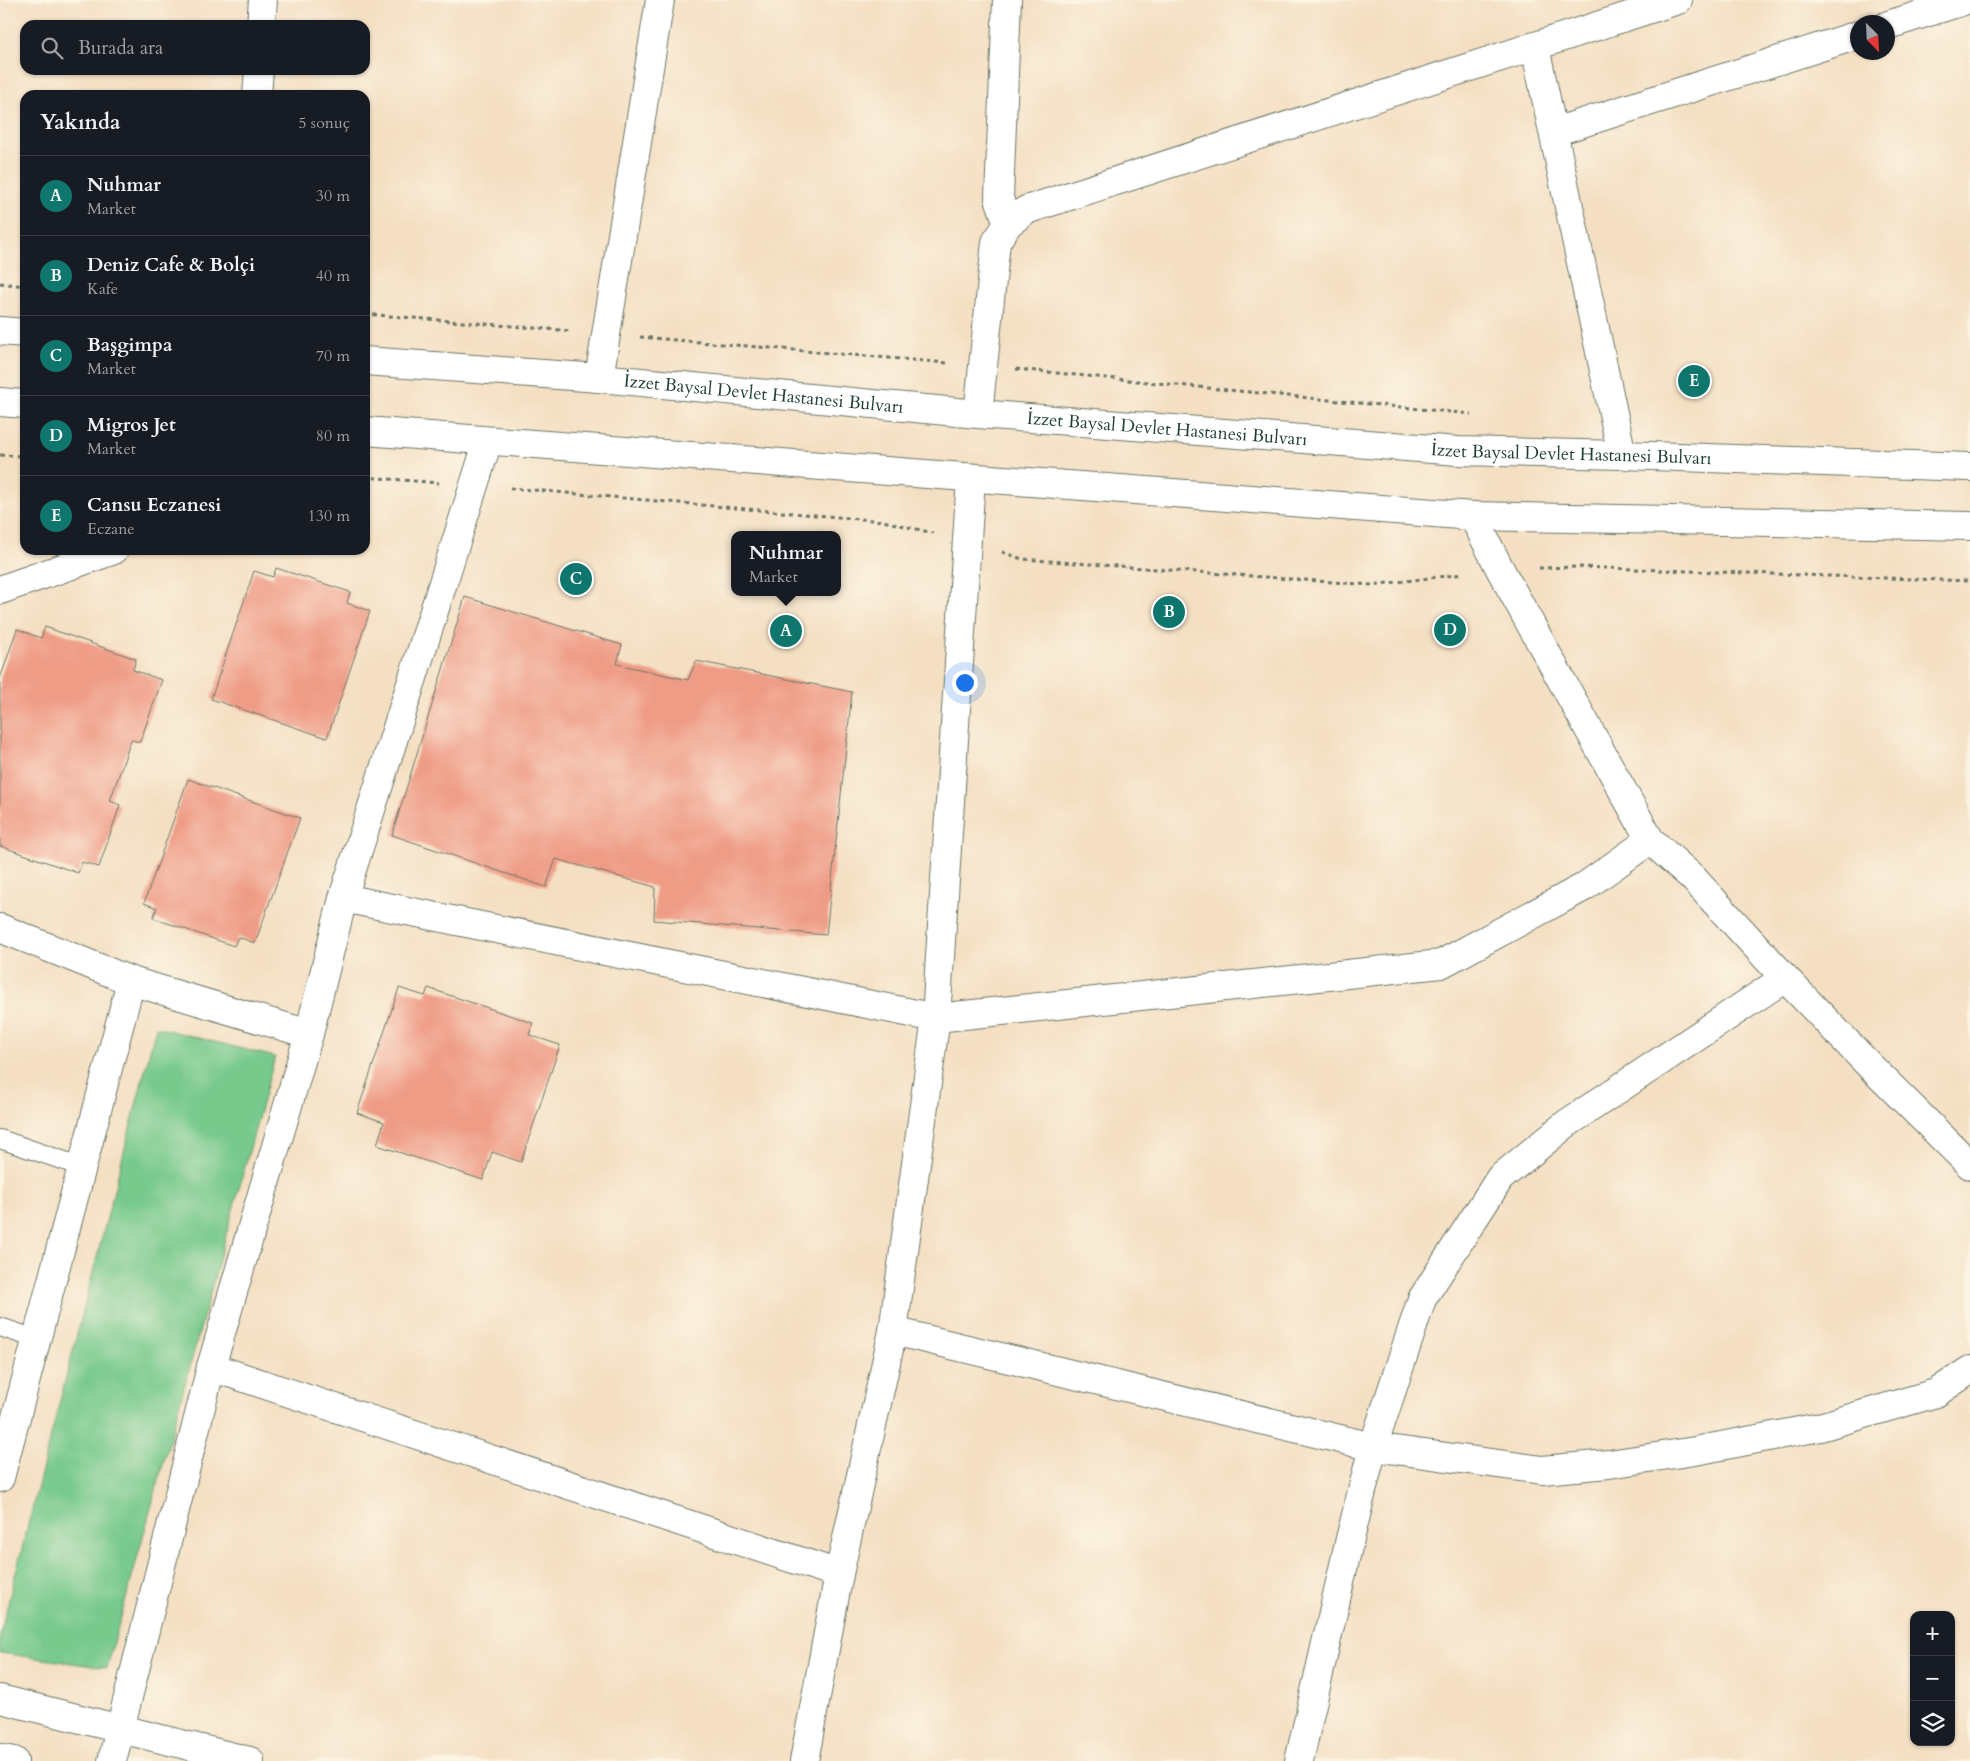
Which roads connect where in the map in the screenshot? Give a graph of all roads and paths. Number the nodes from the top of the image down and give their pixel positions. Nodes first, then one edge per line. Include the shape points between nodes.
1 (263, 0) edge
2 (660, 0) edge
3 (1007, 0) edge
4 (1678, 0) edge
5 (1967, 0) edge
6 (261, 20) edge
7 (1895, 24) edge
8 (1850, 38) edge
9 (1535, 47) junction
10 (259, 75) edge
11 (257, 90) edge
12 (1554, 132) junction
13 (1008, 224) junction
14 (0, 283) edge
15 (20, 285) edge
16 (370, 314) edge
17 (0, 331) edge
18 (20, 333) edge
19 (606, 334) junction
20 (370, 360) edge
21 (983, 366) junction
22 (599, 378) junction
23 (0, 402) edge
24 (20, 404) edge
25 (978, 414) junction
26 (1478, 414) dead end
27 (370, 430) edge
28 (488, 441) junction
29 (0, 455) edge
30 (1622, 455) junction
31 (20, 456) edge
32 (1970, 467) edge
33 (370, 477) edge
34 (971, 478) junction
35 (474, 485) junction
36 (1473, 516) junction
37 (1970, 526) edge
38 (967, 542) junction
39 (100, 555) edge
40 (1500, 570) junction
41 (1970, 581) edge
42 (0, 590) edge
43 (1650, 840) junction
44 (343, 898) junction
45 (0, 928) edge
46 (1784, 978) junction
47 (131, 981) junction
48 (936, 1018) junction
49 (308, 1034) junction
50 (0, 1139) edge
51 (1970, 1166) edge
52 (82, 1167) junction
53 (0, 1327) edge
54 (893, 1331) junction
55 (36, 1340) junction
56 (211, 1367) junction
57 (1970, 1370) edge
58 (1373, 1447) junction
59 (0, 1478) edge
60 (839, 1574) junction
61 (0, 1699) edge
62 (120, 1730) junction
63 (0, 1758) edge
64 (14, 1761) edge
65 (112, 1761) edge
66 (250, 1761) edge
67 (804, 1761) edge
68 (1299, 1761) edge

1 - 6 street
2 - 19 street
3 - 13 street via 998,198
4 - 9 street
5 - 7 street
8 - 12 street
9 - 12 street
9 - 13 street via 1026,210
10 - 11 street
12 - 30 street
13 - 21 street via 996,242
14 - 15 path
16 - 19 path
17 - 18 street
19 - 21 path
19 - 22 street
20 - 22 street, İzzet Baysal Devlet Hastanesi Bulvarı
21 - 25 street
21 - 26 path
22 - 25 street, İzzet Baysal Devlet Hastanesi Bulvarı
23 - 24 street
25 - 30 street, İzzet Baysal Devlet Hastanesi Bulvarı via 1458,451
27 - 28 street
28 - 34 street
28 - 35 street
29 - 31 path
30 - 32 street, İzzet Baysal Devlet Hastanesi Bulvarı
33 - 35 path
34 - 36 street
34 - 38 street
35 - 38 path via 883,520
35 - 44 street
36 - 37 street
36 - 40 street
38 - 40 path via 1022,558 1372,585
38 - 48 street
39 - 42 street
40 - 41 path via 1578,567
40 - 43 street
43 - 46 street via 1692,877
43 - 48 street via 1584,887 1441,964
44 - 48 street
44 - 49 street
45 - 47 street
46 - 51 street
46 - 58 street via 1566,1124 1500,1178 1422,1299
47 - 49 street
47 - 52 street
48 - 54 street
49 - 56 street
50 - 52 lane
52 - 55 street
53 - 55 lane
54 - 58 street
54 - 60 street
55 - 59 street
56 - 60 street
56 - 62 street
57 - 58 street via 1936,1393 1820,1427 1609,1464 1542,1470
58 - 68 street
60 - 67 street
61 - 62 street
62 - 65 street
62 - 66 street
63 - 64 street

